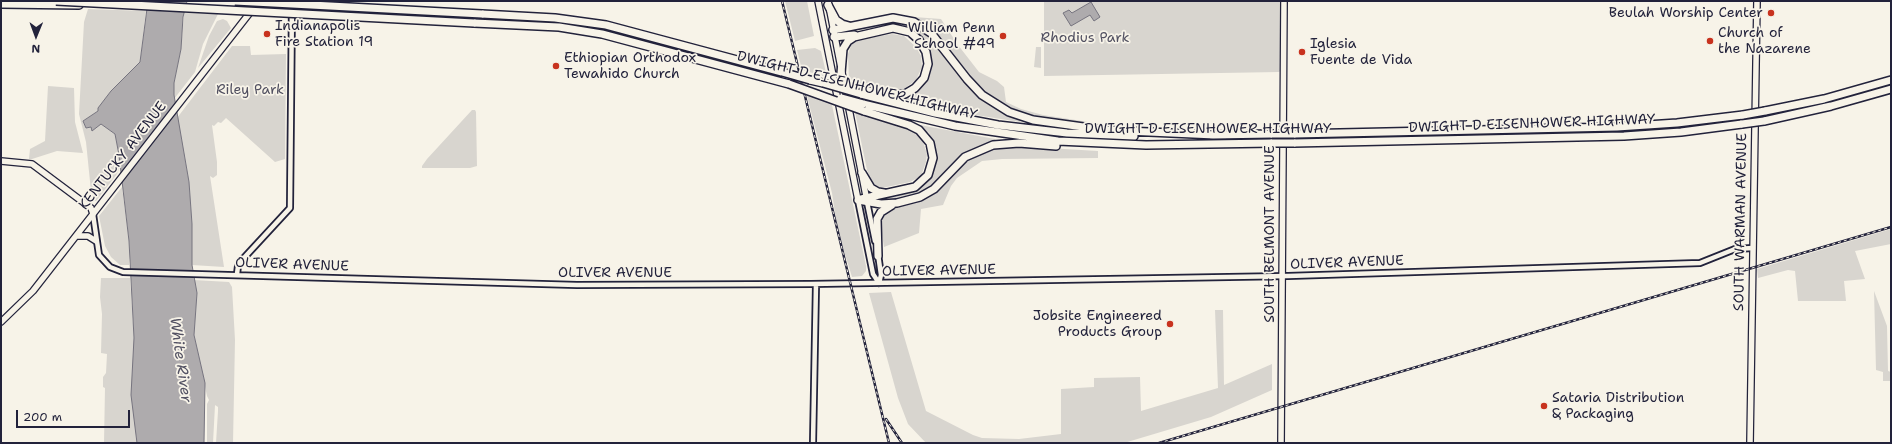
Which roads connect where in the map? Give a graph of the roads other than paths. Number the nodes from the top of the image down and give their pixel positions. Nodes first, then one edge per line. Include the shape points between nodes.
1 (56, 1) edge
2 (235, 1) edge
3 (259, 1) edge
4 (292, 1) edge
5 (818, 1) edge
6 (1284, 1) edge
7 (1757, 1) edge
8 (828, 3) edge
9 (1, 4) edge
10 (122, 5) junction
11 (853, 26) junction
12 (833, 34) junction
13 (859, 34) junction
14 (825, 39) junction
15 (841, 74) junction
16 (1891, 80) edge
17 (1891, 89) edge
18 (860, 92) junction
19 (863, 107) junction
20 (1215, 135) junction
21 (1122, 145) junction
22 (1, 161) edge
23 (862, 173) junction
24 (889, 193) junction
25 (858, 200) junction
26 (867, 200) junction
27 (897, 204) junction
28 (93, 214) junction
29 (76, 236) junction
30 (96, 241) junction
31 (1753, 248) junction
32 (878, 256) junction
33 (237, 274) junction
34 (1282, 277) junction
35 (879, 283) junction
36 (816, 284) junction
37 (1, 322) edge
38 (813, 443) edge
39 (1281, 443) edge
40 (1750, 443) edge

1 - 10 highway, DWIGHT D EISENHOWER HIGHWAY, bridge
2 - 18 highway, DWIGHT D EISENHOWER HIGHWAY, bridge via 554,18 606,25
3 - 28 main road, KENTUCKY AVENUE
4 - 33 street via 290,208 240,262
5 - 14 main road
6 - 34 main road, SOUTH BELMONT AVENUE
7 - 31 main road, SOUTH WARMAN AVENUE
8 - 11 highway via 838,22
8 - 12 main road
9 - 10 highway, bridge
10 - 19 highway, DWIGHT D EISENHOWER HIGHWAY, bridge via 559,27 627,40 786,83
11 - 12 highway
11 - 20 highway via 893,18 906,19 918,24 931,33 982,95 1005,110 1025,118 1100,130
12 - 13 highway
12 - 14 main road
12 - 15 main road
13 - 15 highway via 849,40 844,47
13 - 18 highway via 894,28 906,30 922,44 928,62 922,81 905,94
14 - 25 main road
15 - 23 main road
16 - 20 highway, DWIGHT D EISENHOWER HIGHWAY, bridge via 1831,97 1765,111 1676,123
17 - 21 highway, DWIGHT D EISENHOWER HIGHWAY, bridge via 1764,121 1680,132 1624,136
18 - 20 highway, DWIGHT D EISENHOWER HIGHWAY via 949,116 1039,130 1120,136
19 - 21 highway, DWIGHT D EISENHOWER HIGHWAY via 993,133
19 - 24 highway via 913,126 923,133 931,146 932,163 922,181 910,189
21 - 27 highway via 993,145 965,157 927,194
22 - 28 main road via 32,164 91,208
23 - 24 highway via 872,190
23 - 26 main road
24 - 26 highway
25 - 26 highway
25 - 35 street via 873,274
26 - 27 highway
26 - 32 street
27 - 32 highway via 883,210 878,216
28 - 29 main road, KENTUCKY AVENUE
28 - 30 street
29 - 30 main road via 86,236
29 - 37 main road, KENTUCKY AVENUE via 29,295
30 - 33 street, OLIVER AVENUE via 101,259 110,267 123,272
31 - 34 street, OLIVER AVENUE via 1735,249 1700,263
31 - 40 main road, SOUTH WARMAN AVENUE
32 - 35 street via 881,274
33 - 36 street, OLIVER AVENUE via 577,285
34 - 35 street, OLIVER AVENUE
34 - 39 main road, SOUTH BELMONT AVENUE
35 - 36 street, OLIVER AVENUE
36 - 38 street

